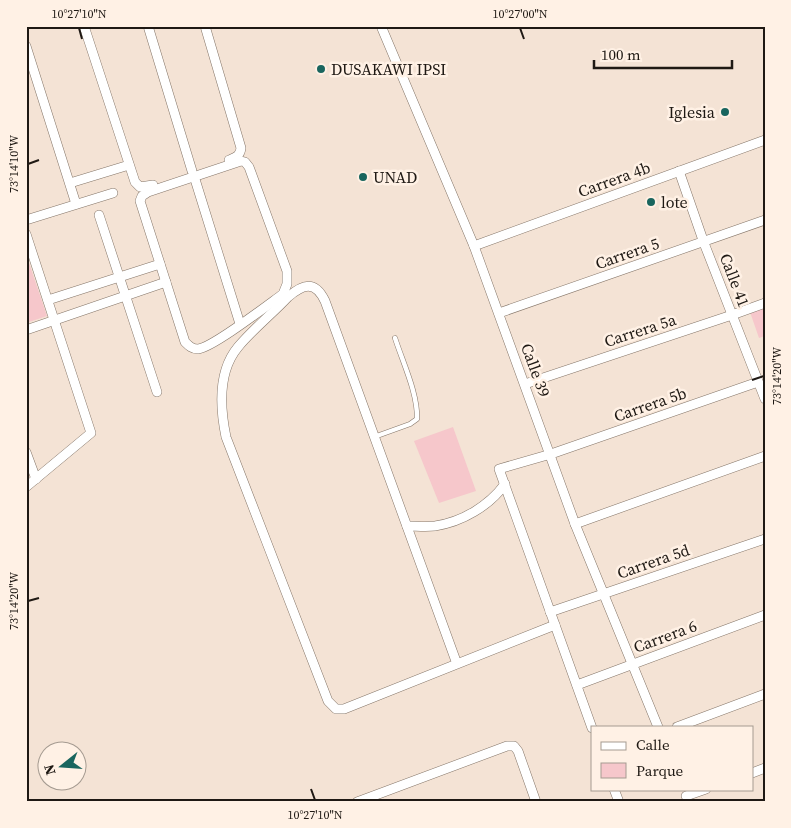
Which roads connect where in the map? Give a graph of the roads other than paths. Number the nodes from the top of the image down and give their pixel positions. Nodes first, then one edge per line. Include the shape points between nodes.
1 (84, 26) edge
2 (148, 26) edge
3 (205, 26) edge
4 (381, 26) edge
5 (26, 46) edge
6 (765, 140) edge
7 (129, 165) junction
8 (679, 171) junction
9 (193, 174) junction
10 (70, 183) junction
11 (113, 193) dead end
12 (76, 204) junction
13 (99, 215) dead end
14 (26, 220) edge
15 (765, 220) edge
16 (26, 234) edge
17 (704, 243) junction
18 (474, 246) junction
19 (160, 264) junction
20 (119, 277) junction
21 (166, 282) junction
22 (125, 296) junction
23 (48, 300) junction
24 (765, 303) edge
25 (499, 313) junction
26 (732, 315) junction
27 (54, 320) junction
28 (240, 324) junction
29 (26, 330) edge
30 (395, 338) dead end
31 (758, 382) junction
32 (525, 384) junction
33 (156, 392) dead end
34 (765, 399) edge
35 (374, 437) junction
36 (26, 452) edge
37 (551, 454) junction
38 (765, 456) edge
39 (36, 479) junction
40 (504, 484) junction
41 (26, 487) edge
42 (576, 524) junction
43 (407, 526) junction
44 (765, 539) edge
45 (604, 594) junction
46 (550, 612) junction
47 (765, 615) edge
48 (555, 625) junction
49 (457, 664) junction
50 (632, 664) junction
51 (577, 685) junction
52 (765, 694) edge
53 (591, 726) edge
54 (658, 726) edge
55 (680, 726) edge
56 (614, 790) edge
57 (703, 790) edge
58 (686, 796) edge
59 (357, 802) edge
60 (536, 802) edge
61 (619, 802) edge

1 - 7 street
2 - 9 street
3 - 9 street via 241,148 237,157
4 - 18 street, Calle 39
5 - 10 street
6 - 8 street, Carrera 4b
7 - 9 street via 140,187
7 - 10 street
8 - 17 street, Calle 41
8 - 18 street, Carrera 4b
9 - 19 street via 142,196 141,205
9 - 28 street
9 - 28 street via 246,162 287,271 283,294
10 - 12 street
11 - 12 street
12 - 14 street
13 - 20 street
15 - 17 street, Carrera 5
16 - 23 street
17 - 25 street, Carrera 5
17 - 26 street, Calle 41
18 - 25 street, Calle 39
19 - 20 street
19 - 21 street
20 - 22 street
20 - 23 street
21 - 22 street
21 - 28 street via 185,342 192,348 202,348
22 - 27 street
22 - 33 street
23 - 27 street
24 - 26 street, Carrera 5a
25 - 32 street, Calle 39
26 - 31 street, Calle 41
26 - 32 street, Carrera 5a
27 - 29 street
27 - 39 street via 91,433
30 - 35 lane via 415,398 418,419
31 - 34 street, Calle 41
31 - 37 street, Carrera 5b
32 - 37 street, Calle 39
35 - 43 street
35 - 49 street via 326,301 315,287 305,286 295,291 237,348 221,393 222,417 226,437 325,695 336,709 344,709
36 - 39 street
37 - 40 street, Carrera 5b via 499,469
37 - 42 street, Calle 39
38 - 42 street
39 - 41 street
40 - 43 street via 485,504 462,518 435,526
40 - 46 street
42 - 45 street, Calle 39
43 - 49 street
44 - 45 street, Carrera 5d
45 - 46 street, Carrera 5d
45 - 50 street, Calle 39
46 - 48 street
47 - 50 street, Carrera 6
48 - 49 street
48 - 51 street
50 - 51 street, Carrera 6
50 - 54 street, Calle 39
51 - 53 street
52 - 55 street
56 - 61 street
57 - 58 street
59 - 60 street via 514,746

